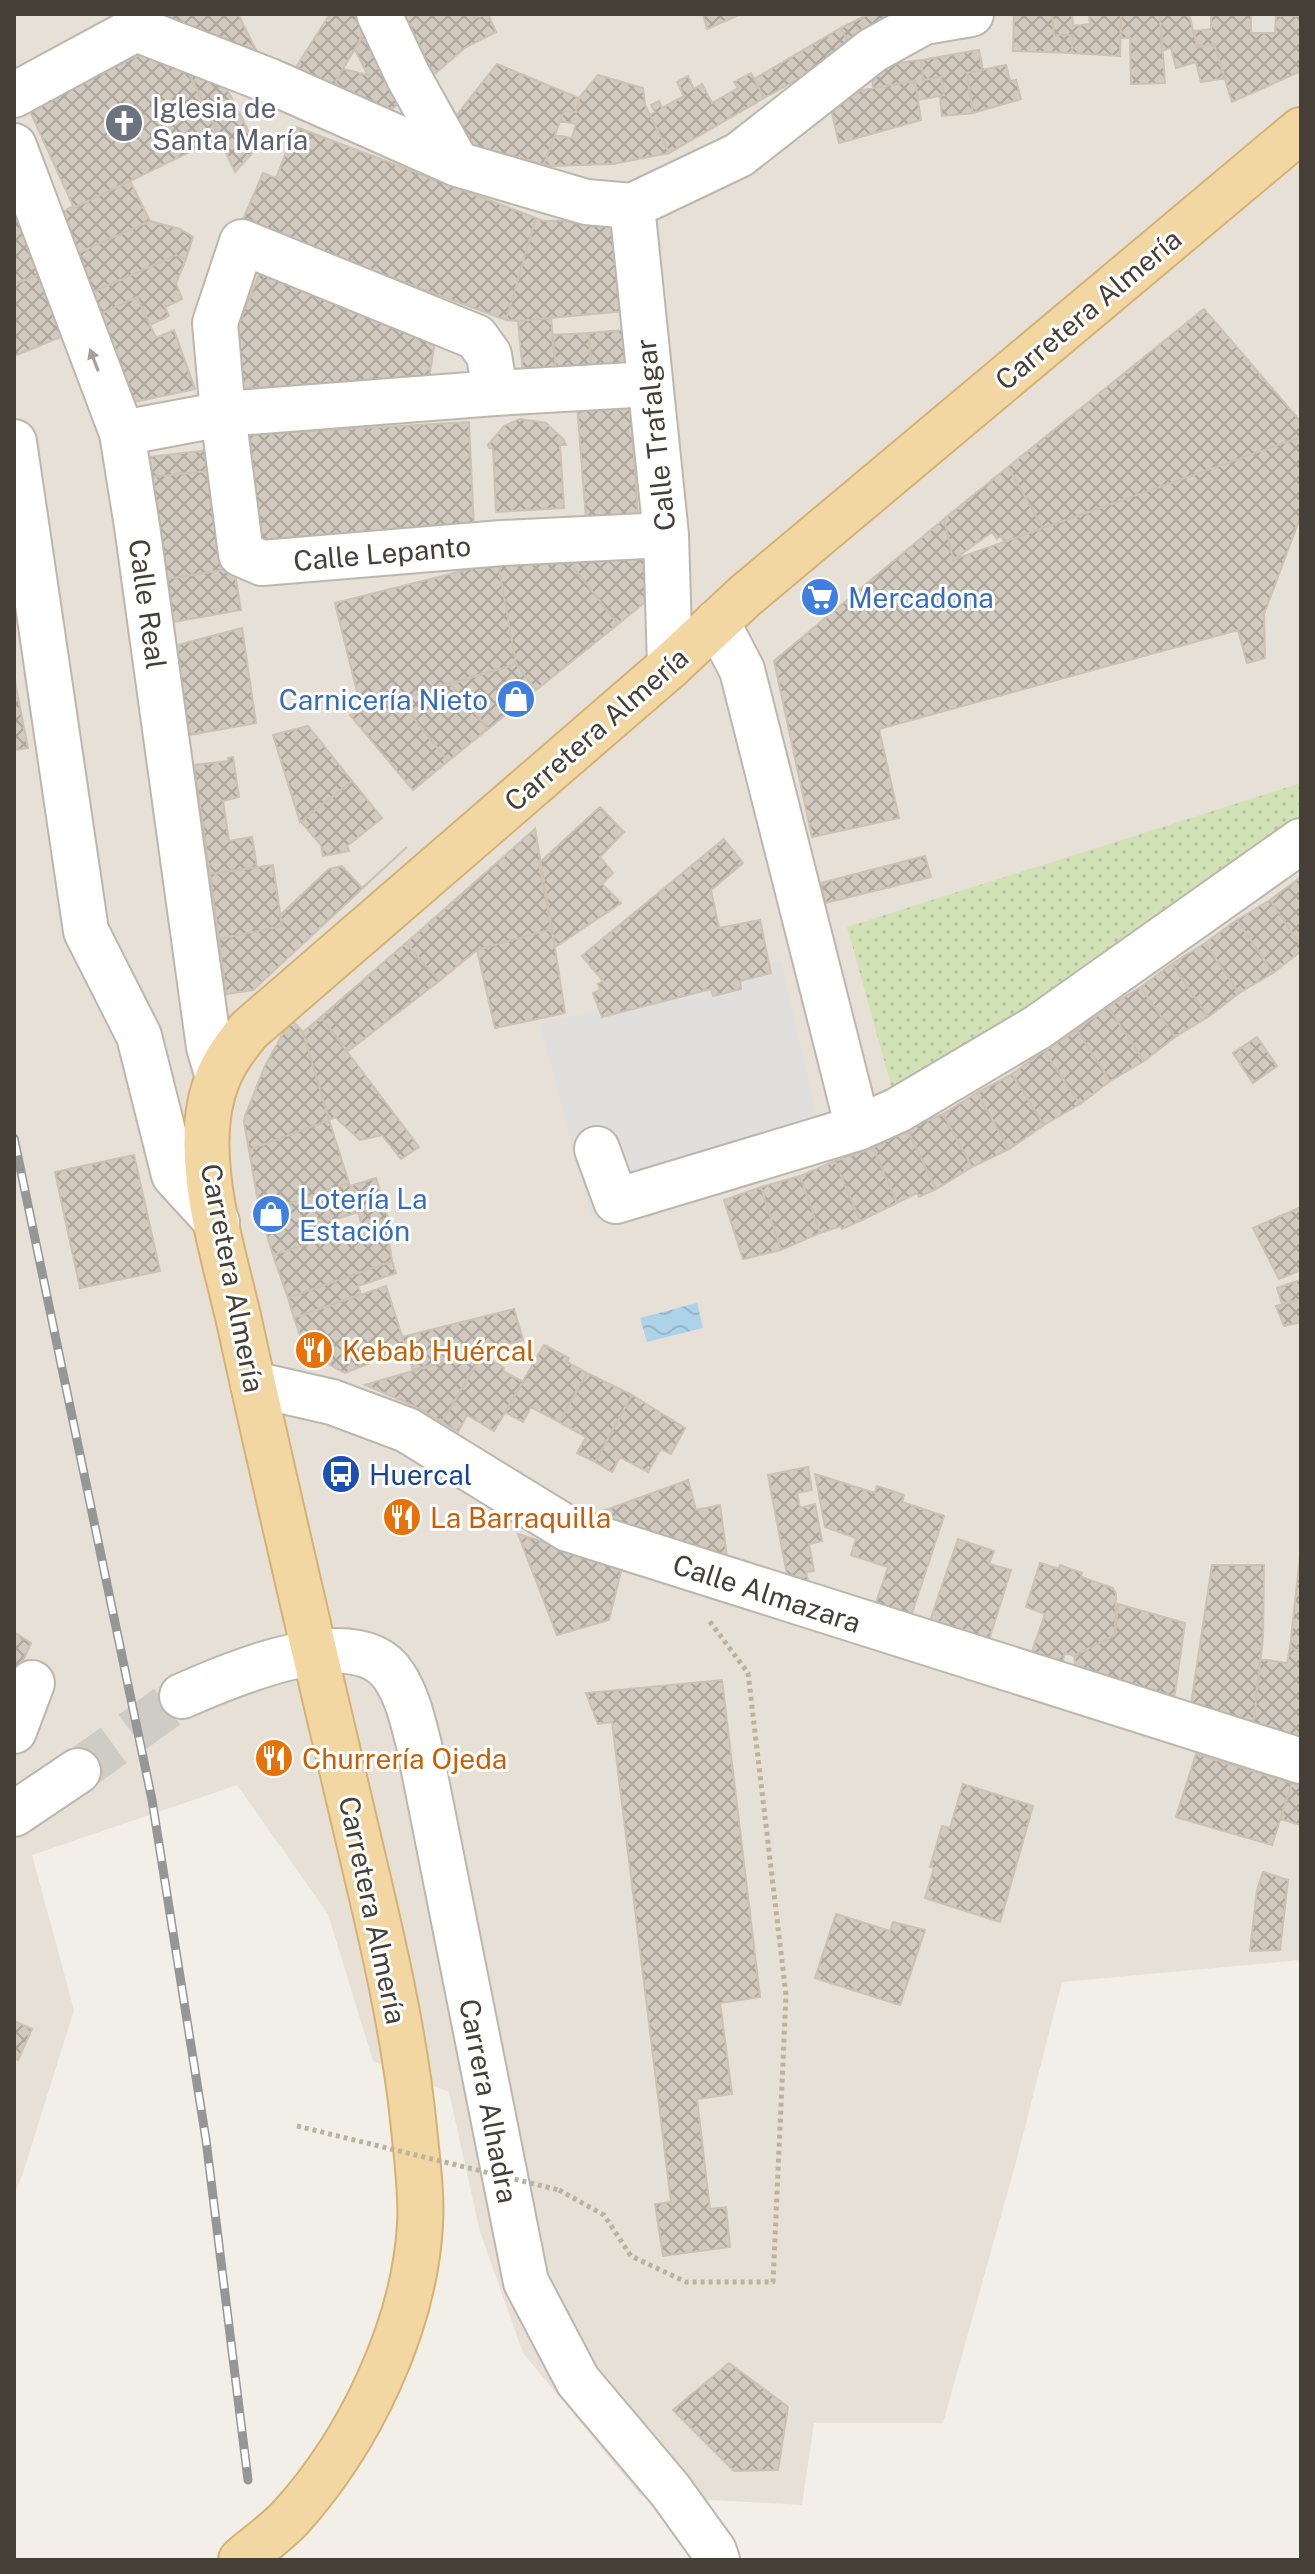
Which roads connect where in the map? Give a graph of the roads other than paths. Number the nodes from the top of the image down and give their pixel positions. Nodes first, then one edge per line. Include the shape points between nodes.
1 (379, 14) edge
2 (971, 14) edge
3 (924, 18) edge
4 (132, 21) edge
5 (14, 95) edge
6 (1301, 130) edge
7 (14, 146) edge
8 (457, 164) junction
9 (632, 206) junction
10 (650, 384) junction
11 (495, 393) junction
12 (223, 414) junction
13 (122, 433) junction
14 (14, 442) edge
15 (666, 535) junction
16 (717, 622) junction
17 (670, 666) junction
18 (1301, 841) edge
19 (218, 1077) junction
20 (858, 1128) junction
21 (597, 1149) dead end
22 (217, 1222) junction
23 (253, 1384) junction
24 (315, 1652) junction
25 (32, 1683) dead end
26 (182, 1696) tunnel mouth
27 (14, 1731) edge
28 (1301, 1761) edge
29 (78, 1771) tunnel mouth
30 (14, 1814) edge
31 (241, 2560) edge
32 (717, 2560) edge

1 - 8 street
2 - 3 street
3 - 9 street via 873,50 739,155
4 - 5 street
4 - 8 street
6 - 16 main road, Carretera Almería
13 -> 7 street, Calle Real
8 - 9 street via 586,202
9 - 10 street, Calle Trafalgar
10 - 11 street
10 - 15 street, Calle Trafalgar
11 - 12 street
11 - 12 street via 489,355 476,337 242,242 215,323
12 - 13 street
12 - 15 street, Calle Lepanto via 241,554 262,563
13 - 19 street, Calle Real via 209,1047
14 - 22 street via 86,931 139,1036 174,1175
15 - 17 street, Calle Trafalgar
16 - 17 main road, Carretera Almería
16 - 20 street via 742,670
17 - 19 main road, Carretera Almería via 249,1030
18 - 20 street via 1038,1027
19 - 22 main road, Carretera Almería via 208,1120
20 - 21 street via 616,1201
22 - 23 main road, Carretera Almería
23 - 24 main road, Carretera Almería
23 - 28 street, Calle Almazara via 332,1402 407,1430 568,1529
24 - 26 street, Carrera Alhadra via 233,1673
24 - 31 main road, Carretera Almería via 383,1942 410,2086 420,2226 400,2329 352,2431 288,2520
24 - 32 street, Carrera Alhadra via 369,1655 393,1674 411,1712 526,2282 578,2381 670,2490
25 - 27 street
29 - 30 street

